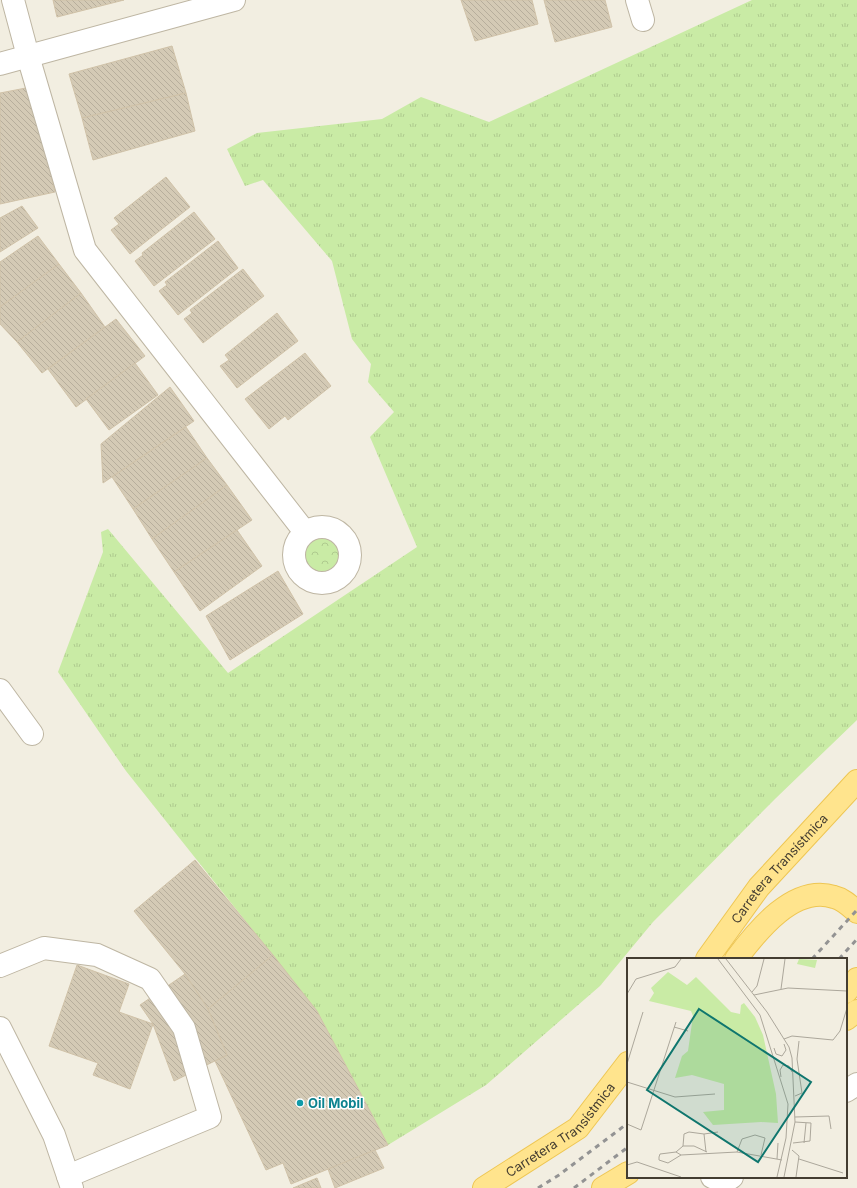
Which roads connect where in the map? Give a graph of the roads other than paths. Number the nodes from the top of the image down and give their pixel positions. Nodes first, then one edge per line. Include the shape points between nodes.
1 (13, 0) edge
2 (234, 0) edge
3 (28, 56) junction
4 (0, 64) edge
5 (305, 532) dead end
6 (0, 690) edge
7 (32, 734) dead end
8 (857, 781) edge
9 (857, 912) edge
10 (708, 958) edge
11 (737, 958) edge
12 (0, 966) edge
13 (857, 979) edge
14 (847, 991) edge
15 (857, 1011) edge
16 (847, 1018) edge
17 (0, 1028) edge
18 (627, 1064) edge
19 (627, 1081) edge
20 (857, 1084) edge
21 (847, 1090) edge
22 (578, 1128) junction
23 (627, 1174) edge
24 (714, 1178) edge
25 (731, 1178) edge
26 (70, 1182) edge
27 (484, 1188) edge
28 (603, 1188) edge

1 - 3 street
2 - 3 street
3 - 4 street
3 - 5 street via 85,250
6 - 7 street
8 - 10 main road, Carretera Transístmica via 759,887
9 - 11 main road via 847,903 823,894 794,901 769,921
12 - 26 street via 44,948 97,955 150,979 184,1028 210,1117
13 - 14 main road
15 - 16 main road
17 - 26 street via 54,1135
18 - 22 main road, Carretera Transístmica
19 - 22 main road
20 - 21 street
22 - 27 main road, Carretera Transístmica
23 - 28 main road
24 - 25 street

